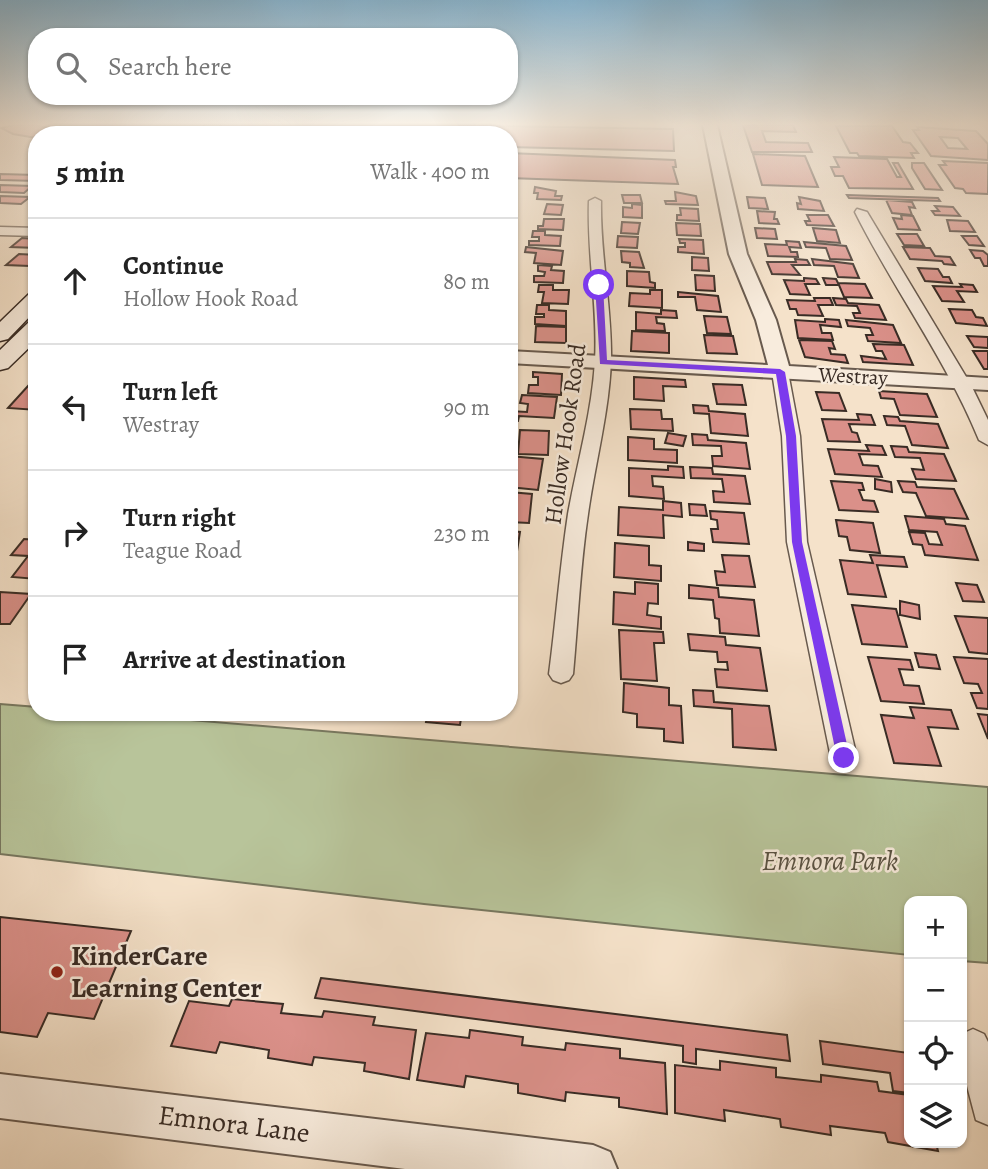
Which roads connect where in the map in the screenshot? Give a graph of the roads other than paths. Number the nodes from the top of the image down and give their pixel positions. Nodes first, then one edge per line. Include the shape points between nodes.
1 (722, 180) edge
2 (595, 201) dead end
3 (861, 212) dead end
4 (0, 231) edge
5 (28, 232) edge
6 (28, 306) edge
7 (28, 330) edge
8 (3, 332) edge
9 (28, 337) edge
10 (518, 357) edge
11 (603, 362) junction
12 (0, 363) edge
13 (780, 372) junction
14 (962, 383) junction
15 (988, 384) edge
16 (988, 440) edge
17 (561, 674) dead end
18 (844, 758) dead end
19 (973, 1045) dead end
20 (0, 1096) edge
21 (988, 1108) edge
22 (593, 1169) edge

1 - 13 street via 738,254
2 - 11 street, Hollow Hook Road
3 - 14 street
4 - 5 street
6 - 8 main road
7 - 8 street
9 - 12 main road
10 - 11 street, Westray
11 - 13 street, Westray
11 - 17 street, Hollow Hook Road via 578,514
13 - 14 street, Westray
13 - 18 street via 791,436 797,542
14 - 15 street, Westray
14 - 16 street
19 - 21 street
20 - 22 street, Emnora Lane

